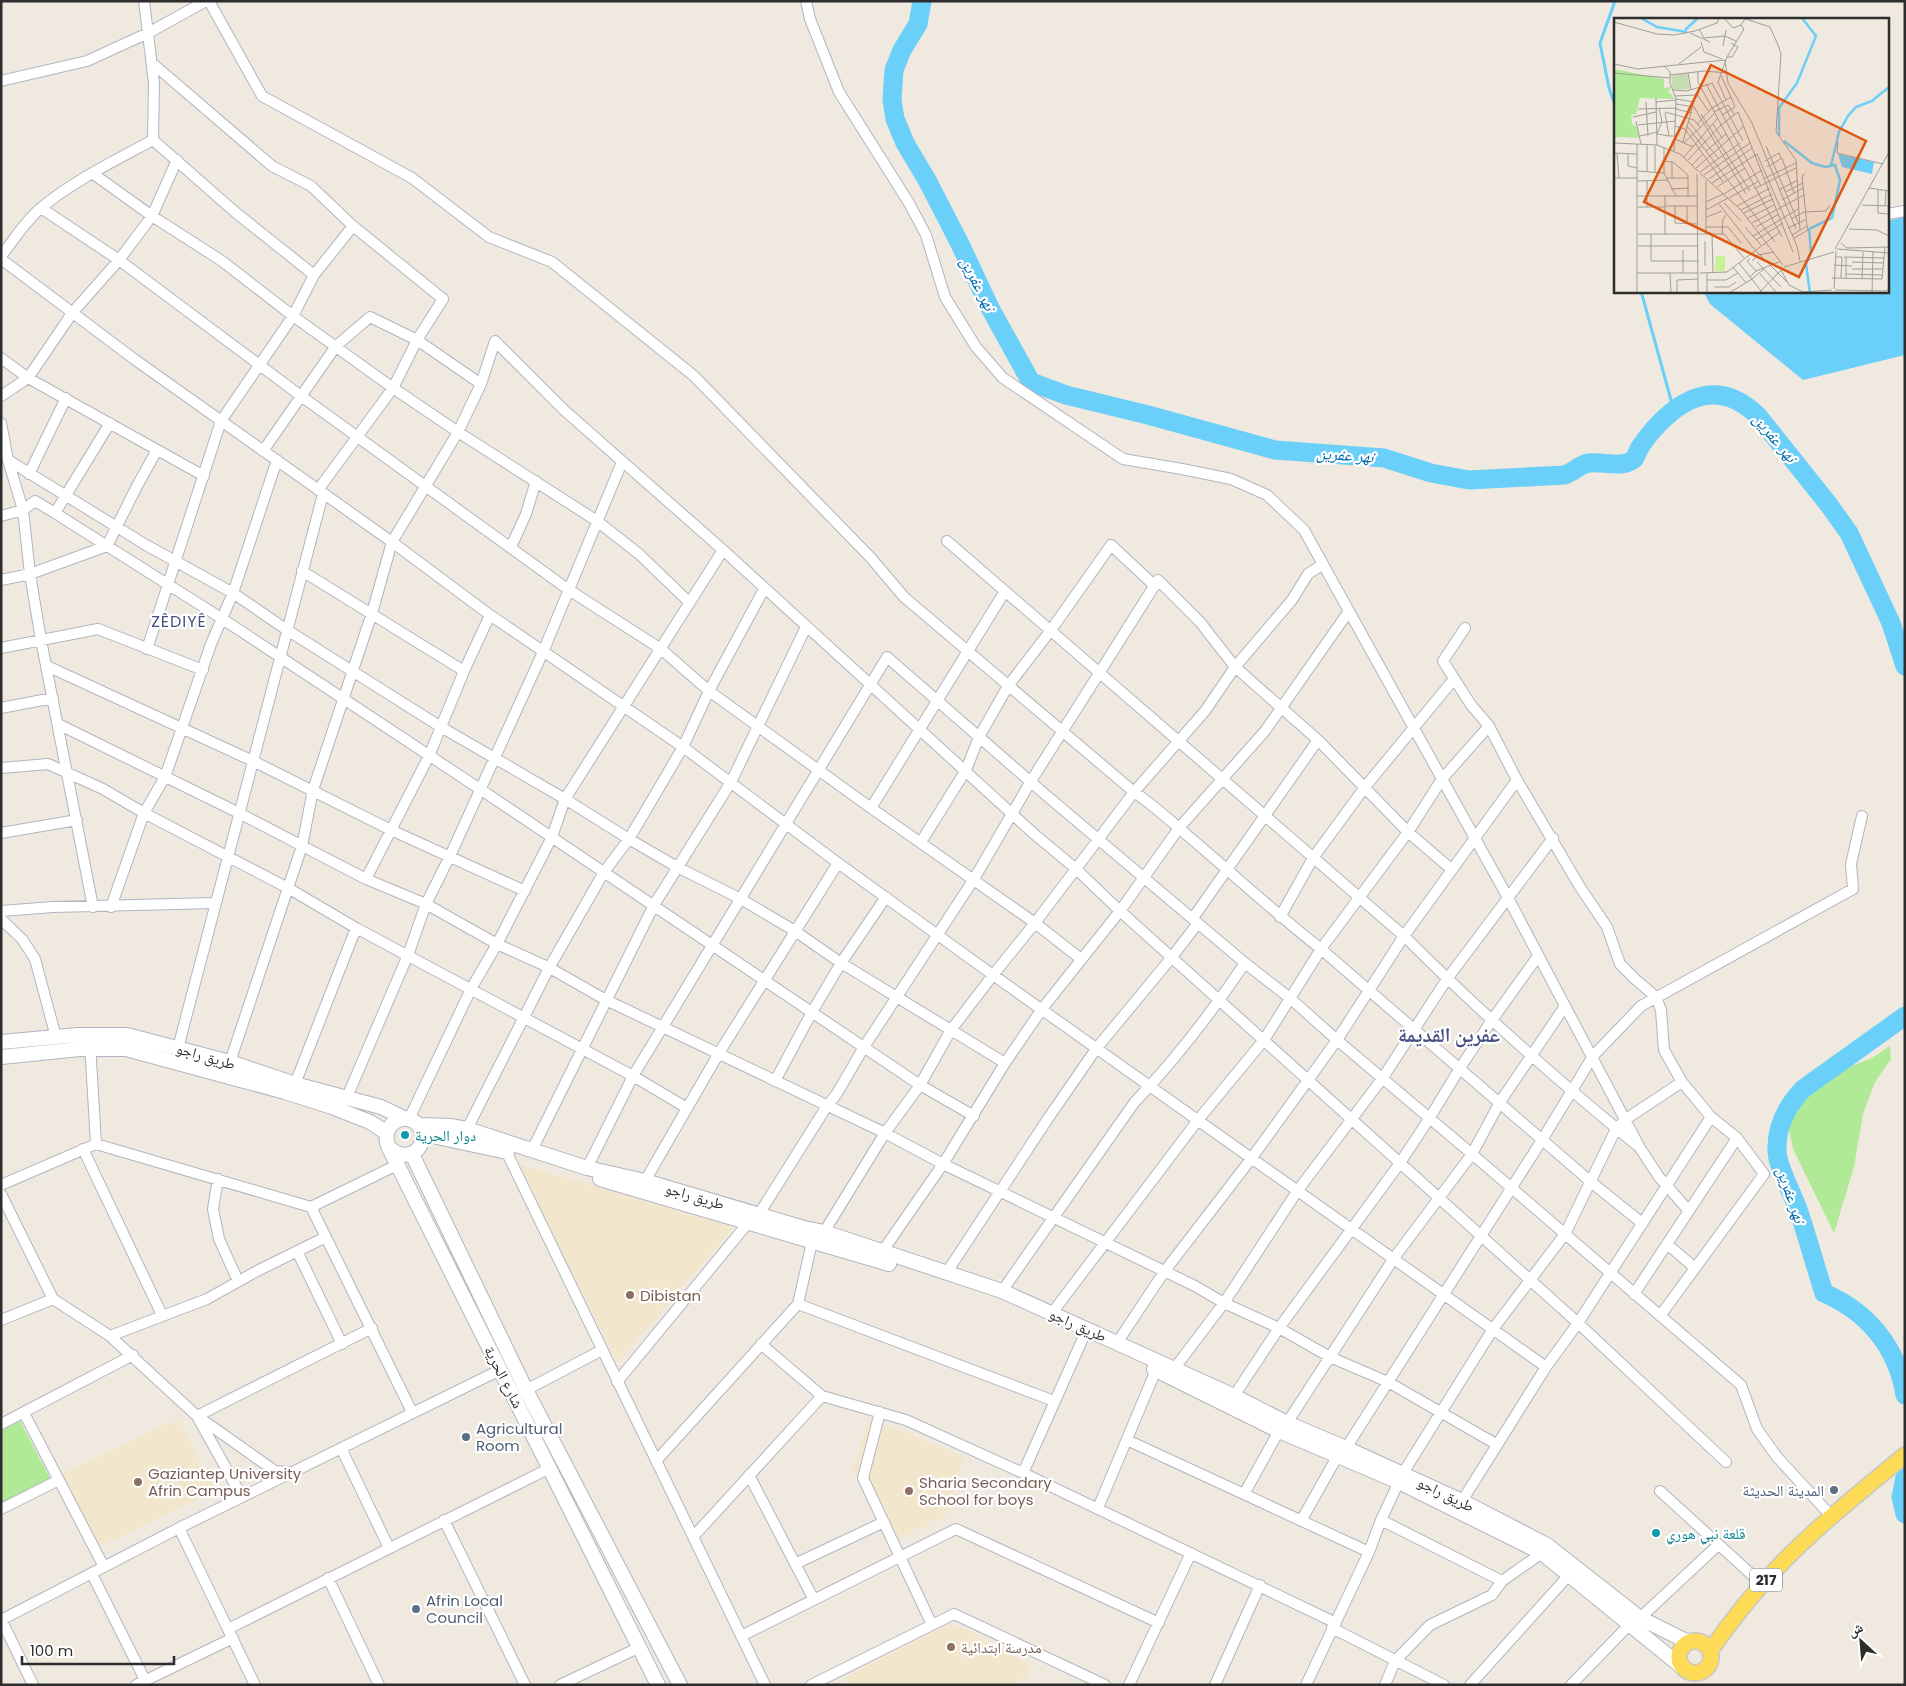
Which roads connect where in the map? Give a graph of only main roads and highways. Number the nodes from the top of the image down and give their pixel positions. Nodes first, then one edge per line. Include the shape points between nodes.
1 (1, 1042) edge
2 (1, 1057) edge
3 (414, 1124) junction
4 (387, 1133) junction
5 (391, 1149) junction
6 (412, 1154) junction
7 (754, 1218) junction
8 (486, 1307) junction
9 (472, 1313) junction
10 (544, 1423) junction
11 (1283, 1427) junction
12 (531, 1430) junction
13 (1905, 1455) edge
14 (1401, 1478) junction
15 (1544, 1549) junction
16 (1634, 1622) junction
17 (1688, 1642) junction
18 (1710, 1651) junction
19 (1682, 1667) junction
20 (1702, 1678) edge
21 (658, 1685) edge
22 (680, 1685) edge

1 - 3 main road, طريق راجو via 89,1034 127,1035 381,1107
2 - 4 main road, طريق راجو via 126,1049 332,1107 370,1122
3 - 4 main road via 393,1123
3 - 6 main road via 422,1144
3 - 7 main road, طريق راجو
3 - 7 main road, طريق راجو via 467,1129 587,1168 645,1181
4 - 5 main road
5 - 6 main road via 400,1155
5 - 9 main road, شارع الحرية
6 - 8 main road, شارع الحرية
7 - 11 main road, طريق راجو via 812,1242 987,1294
7 - 11 main road, طريق راجو via 824,1232 1002,1291 1234,1396
8 - 9 main road
8 - 10 main road, شارع الحرية
9 - 12 main road, شارع الحرية
10 - 12 main road
10 - 22 main road, شارع الحرية
11 - 14 main road, طريق راجو
12 - 21 main road, شارع الحرية
13 - 18 main road, 217 via 1796,1549 1762,1584
14 - 15 main road, طريق راجو
14 - 15 main road, طريق راجو via 1462,1501
15 - 16 main road, طريق راجو
15 - 16 main road, طريق راجو via 1569,1575
16 - 17 main road, طريق راجو
16 - 19 main road, طريق راجو
17 - 18 main road via 1701,1642
17 - 19 main road via 1679,1653
18 - 20 main road via 1711,1663
19 - 20 main road

